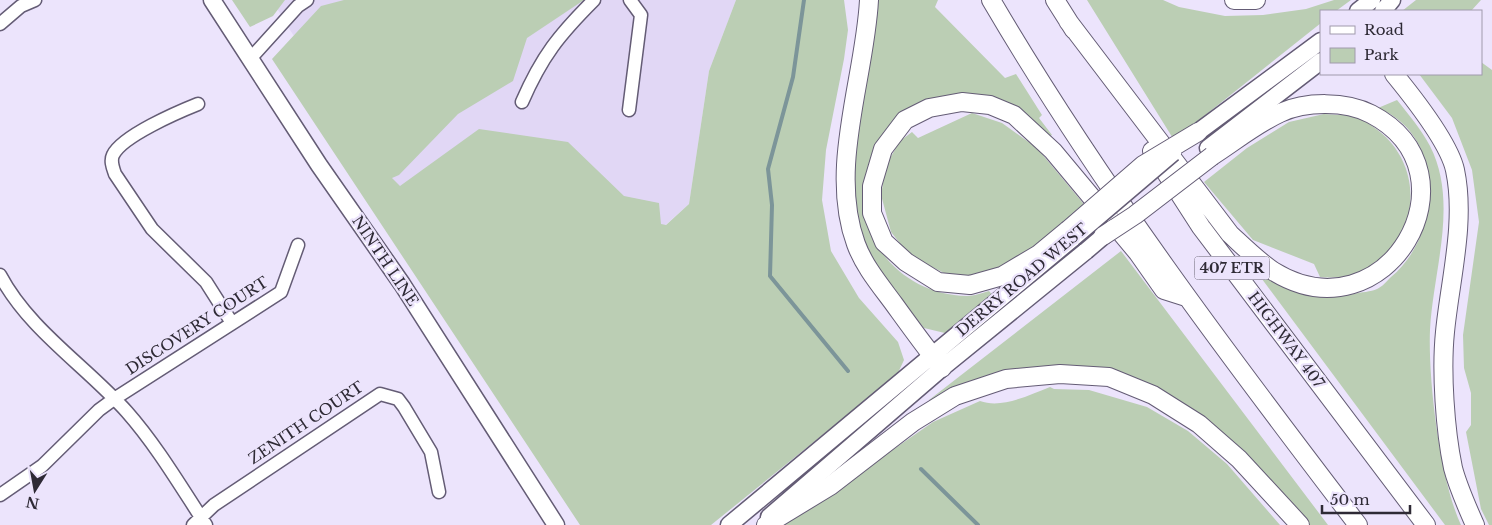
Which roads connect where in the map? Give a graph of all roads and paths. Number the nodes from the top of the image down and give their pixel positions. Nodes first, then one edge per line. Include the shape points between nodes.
1 (35, 0) edge
2 (212, 0) edge
3 (307, 0) edge
4 (594, 0) edge
5 (630, 0) edge
6 (869, 0) edge
7 (991, 0) edge
8 (1055, 0) edge
9 (1234, 0) edge
10 (1256, 0) edge
11 (1372, 0) edge
12 (1392, 0) edge
13 (1359, 10) edge
14 (1384, 10) edge
15 (1068, 21) junction
16 (0, 24) edge
17 (1320, 42) edge
18 (250, 59) junction
19 (1320, 61) edge
20 (1395, 75) edge
21 (522, 102) dead end
22 (198, 104) dead end
23 (629, 110) dead end
24 (1198, 132) joint
25 (1210, 152) junction
26 (1070, 234) junction
27 (1103, 236) joint
28 (298, 245) dead end
29 (0, 275) edge
30 (1186, 297) junction
31 (232, 323) junction
32 (937, 362) junction
33 (114, 399) junction
34 (439, 492) dead end
35 (0, 495) edge
36 (200, 522) edge
37 (556, 525) edge
38 (729, 525) edge
39 (760, 525) edge
40 (766, 525) edge
41 (1300, 525) edge
42 (1358, 525) edge
43 (1426, 525) edge
44 (1474, 525) edge

1 - 16 street via 21,6
2 - 18 main road, NINTH LINE
3 - 18 street
4 - 21 street via 557,38 535,71
5 - 23 street via 641,15
6 - 32 highway via 847,162 845,198 849,223 856,245 871,272
7 - 30 highway, 407 ETR via 1111,189
8 - 15 highway, HIGHWAY 407 / 407 ETR
9 - 10 highway
11 - 13 main road
12 - 14 main road
15 - 25 highway via 1230,234 1275,272 1315,286 1342,287 1376,275 1394,260 1406,246 1415,226 1421,178 1404,137 1382,120 1360,109 1324,103 1280,113
15 - 43 highway, HIGHWAY 407 / 407 ETR via 1201,227
17 - 24 main road
18 - 37 main road, NINTH LINE via 402,284
19 - 25 main road
20 - 44 highway via 1434,128 1455,168 1458,208 1444,334 1445,395 1454,469
22 - 31 street via 161,119 118,148 112,157 112,166 152,229 206,282
24 - 26 highway, bridge via 1143,165
25 - 27 highway, bridge via 1135,215
26 - 30 highway via 1002,276 970,285 938,282 906,262 884,242 872,214 872,186 883,150 905,120 930,108 962,102 990,105 1014,115 1053,151 1138,252 1164,290
26 - 32 main road, DERRY ROAD WEST
27 - 32 main road, DERRY ROAD WEST, bridge
28 - 31 street, DISCOVERY COURT via 281,292
29 - 33 street via 24,311
30 - 42 highway, 407 ETR
31 - 33 street, DISCOVERY COURT
32 - 38 main road, DERRY ROAD WEST
32 - 39 main road, DERRY ROAD WEST
33 - 35 street, DISCOVERY COURT via 42,466
33 - 36 street via 151,443
34 - 36 street, ZENITH COURT via 431,452 404,407 398,399 380,394 214,505
40 - 41 highway via 830,486 913,422 954,396 1006,379 1060,374 1109,377 1153,396 1199,424 1239,459

